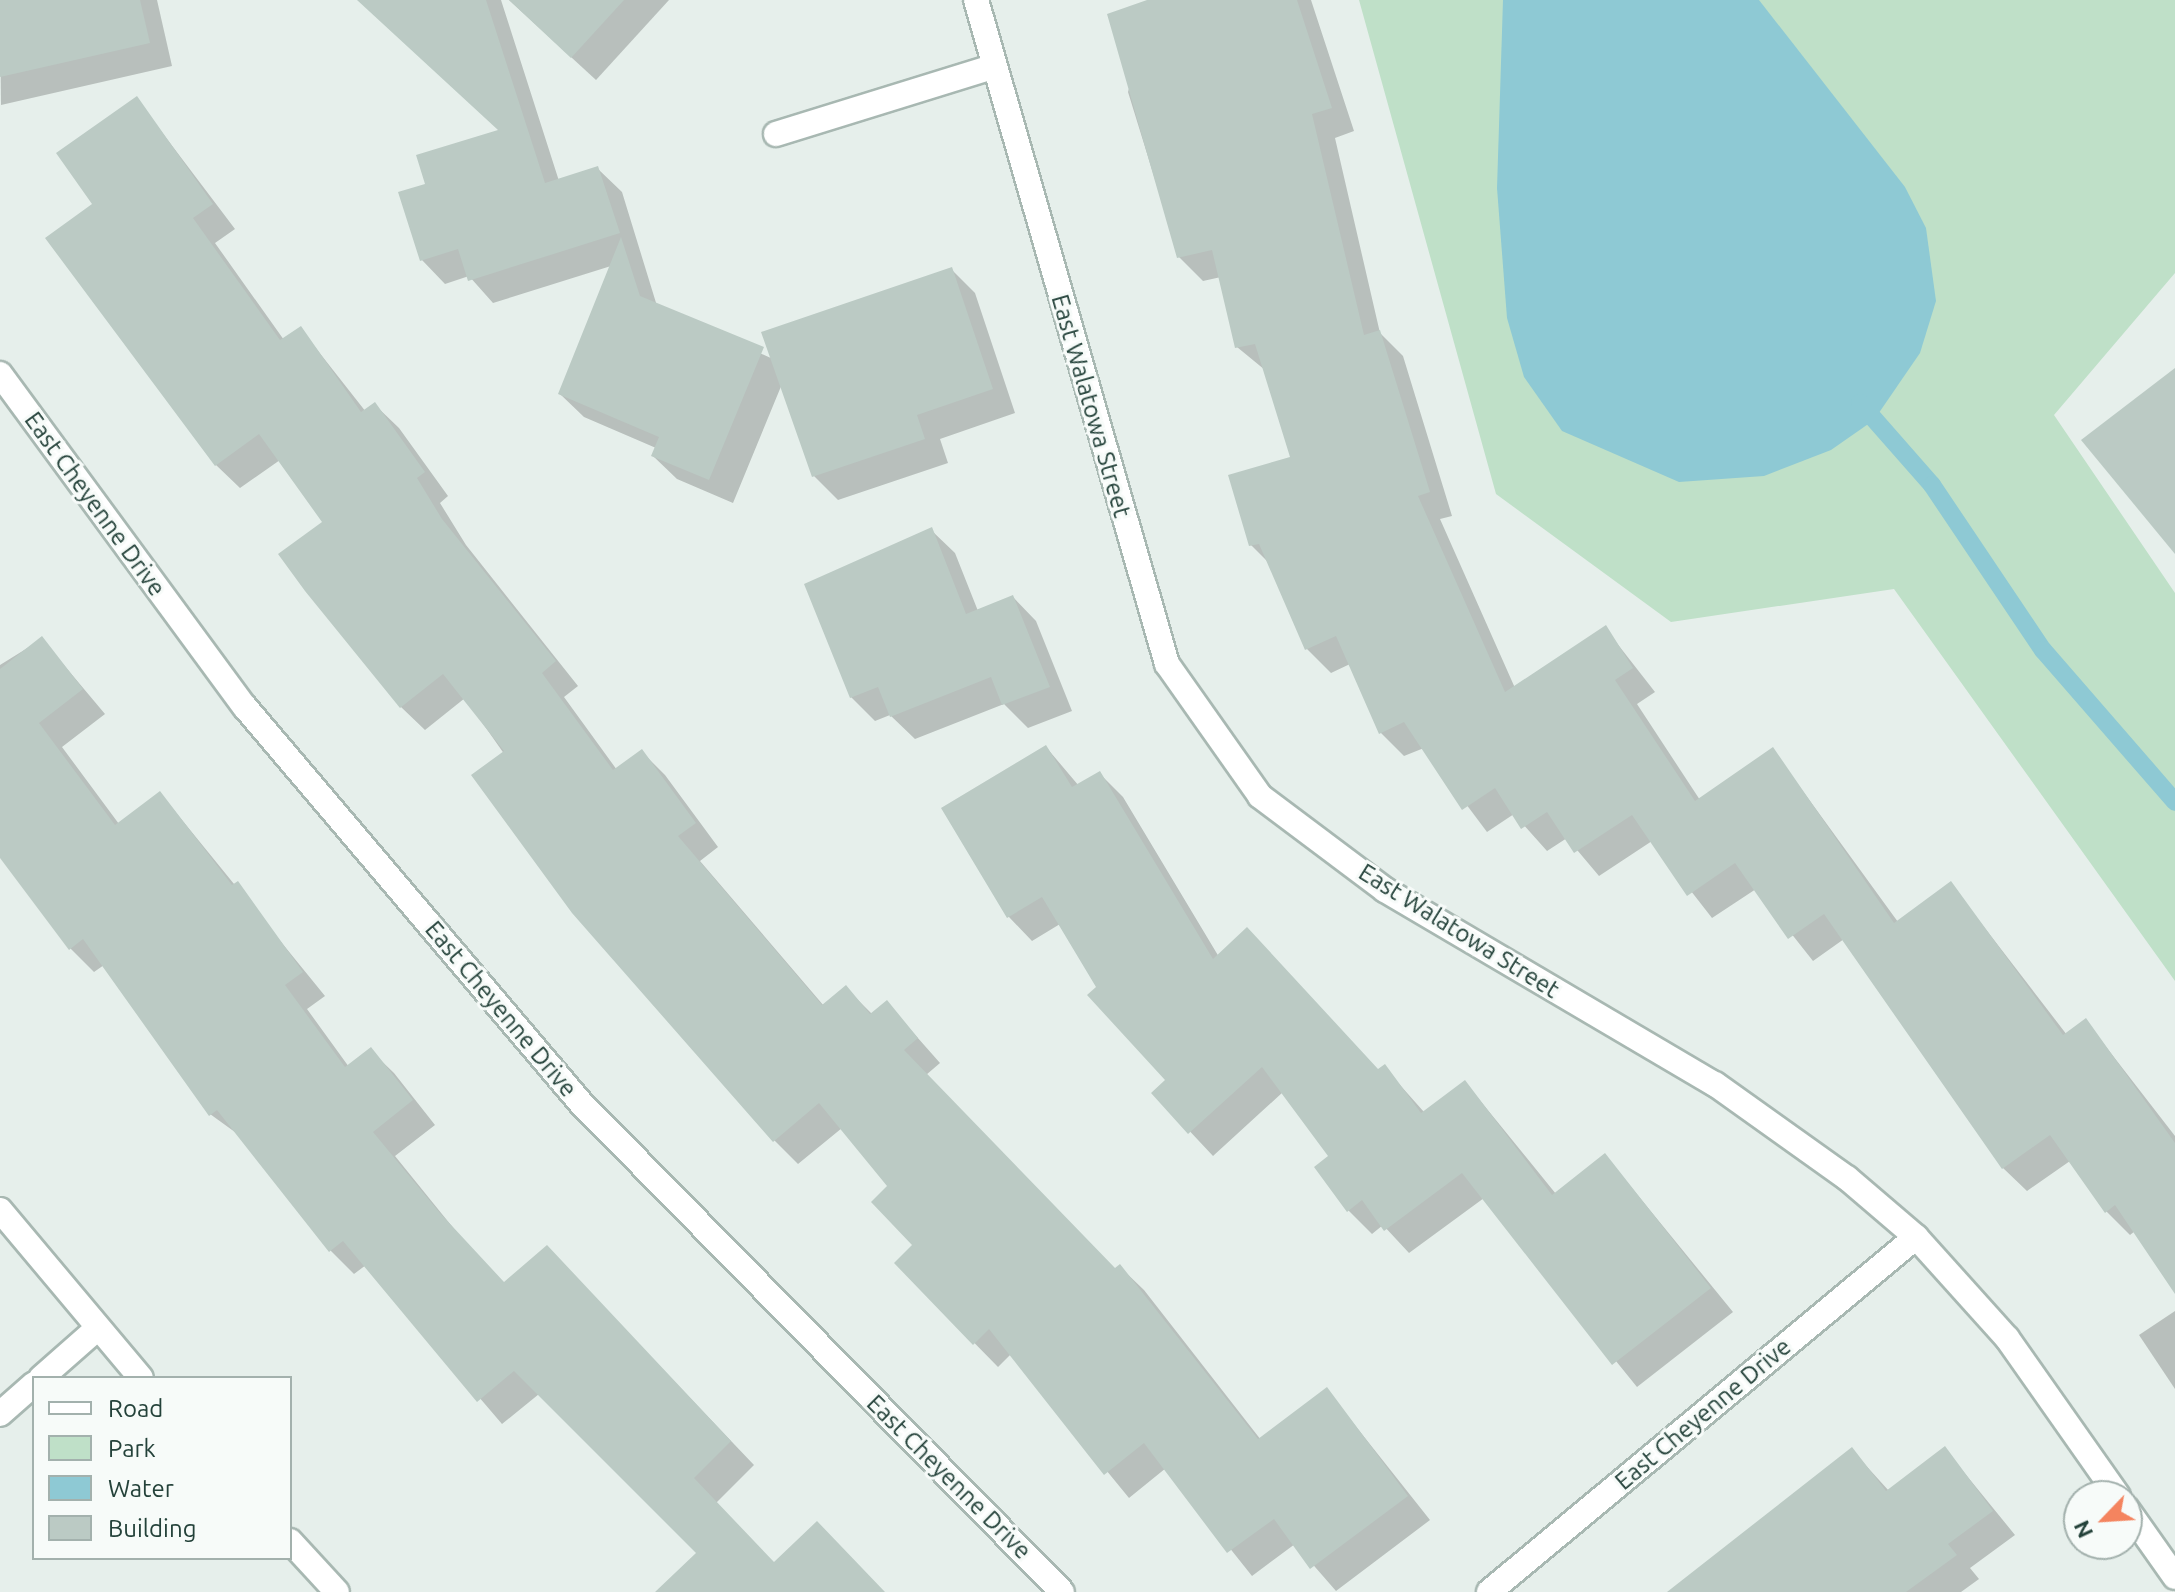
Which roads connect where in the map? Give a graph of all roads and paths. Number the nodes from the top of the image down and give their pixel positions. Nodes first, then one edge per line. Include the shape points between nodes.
1 (976, 0) edge
2 (993, 67) junction
3 (776, 134) dead end
4 (0, 374) edge
5 (0, 1210) edge
6 (1916, 1237) junction
7 (98, 1328) junction
8 (43, 1376) edge
9 (139, 1376) edge
10 (32, 1386) edge
11 (0, 1414) edge
12 (2107, 1480) edge
13 (2143, 1532) edge
14 (292, 1543) edge
15 (2175, 1577) edge
16 (337, 1592) edge
17 (1062, 1592) edge
18 (1489, 1592) edge

1 - 2 street, East Walatowa Street
2 - 3 street
2 - 6 street, East Walatowa Street via 1167,664 1260,796 1385,890 1715,1084
4 - 17 street, East Cheyenne Drive via 245,707 580,1102
5 - 7 street
6 - 12 street, East Walatowa Street via 2007,1338
6 - 18 street, East Cheyenne Drive
7 - 8 street
7 - 9 street
10 - 11 street
13 - 15 street
14 - 16 street

